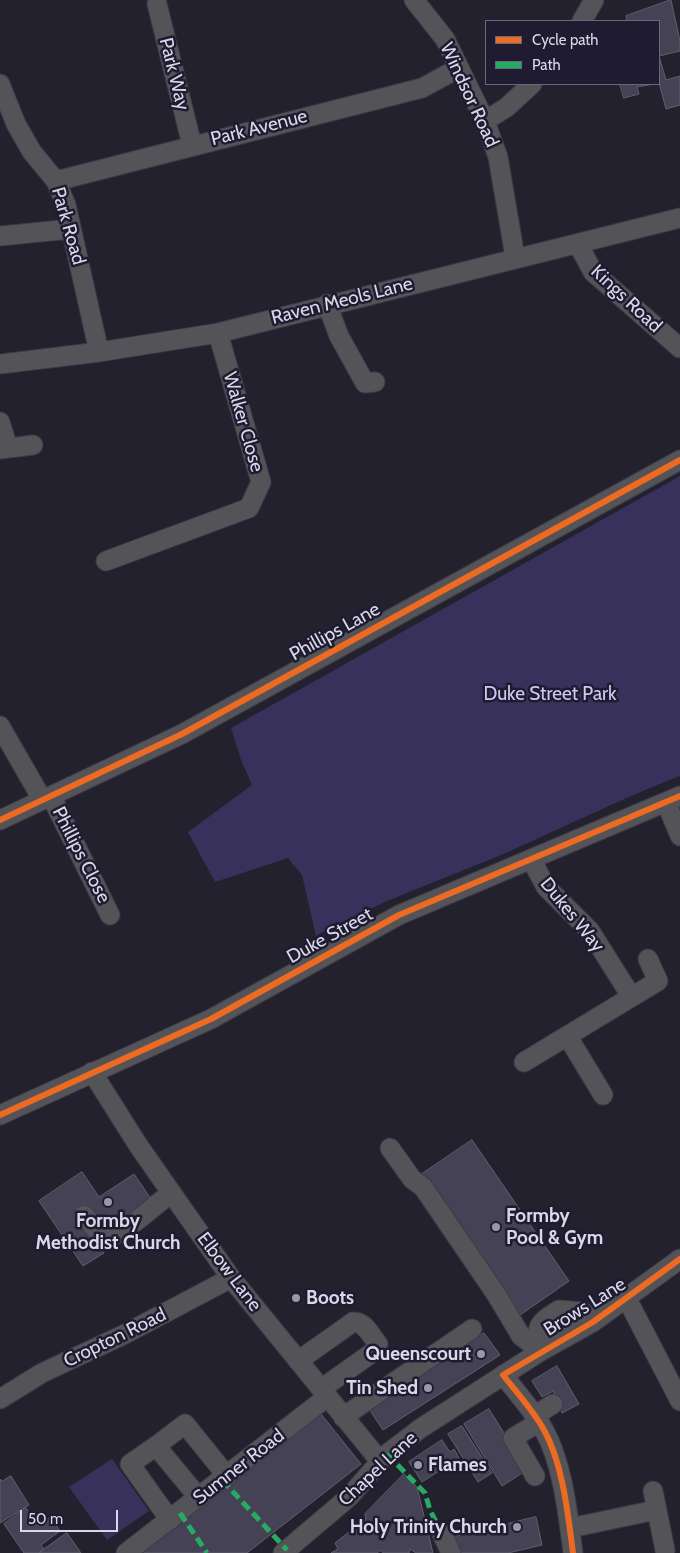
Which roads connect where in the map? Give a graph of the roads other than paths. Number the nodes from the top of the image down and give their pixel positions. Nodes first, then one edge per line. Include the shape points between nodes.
1 (414, 0) edge
2 (594, 0) edge
3 (154, 3) edge
4 (583, 20) edge
5 (459, 68) junction
6 (0, 84) edge
7 (531, 85) edge
8 (485, 121) junction
9 (192, 145) junction
10 (56, 181) junction
11 (680, 218) edge
12 (71, 228) junction
13 (0, 236) edge
14 (578, 244) junction
15 (515, 257) junction
16 (327, 304) junction
17 (218, 333) junction
18 (680, 348) edge
19 (99, 352) junction
20 (0, 364) edge
21 (375, 382) dead end
22 (0, 422) edge
23 (33, 445) dead end
24 (4, 448) edge
25 (680, 460) edge
26 (106, 561) dead end
27 (0, 726) edge
28 (46, 797) junction
29 (673, 799) edge
30 (0, 820) edge
31 (680, 836) edge
32 (530, 859) junction
33 (110, 915) dead end
34 (648, 959) dead end
35 (631, 996) junction
36 (568, 1037) junction
37 (524, 1062) dead end
38 (92, 1072) junction
39 (603, 1095) dead end
40 (0, 1115) edge
41 (390, 1148) dead end
42 (171, 1193) junction
43 (84, 1215) dead end
44 (680, 1259) edge
45 (231, 1278) junction
46 (627, 1299) junction
47 (594, 1322) junction
48 (472, 1328) dead end
49 (541, 1351) junction
50 (298, 1361) junction
51 (503, 1375) junction
52 (324, 1393) junction
53 (0, 1399) edge
54 (680, 1402) edge
55 (553, 1404) dead end
56 (343, 1417) junction
57 (537, 1419) junction
58 (156, 1446) junction
59 (380, 1461) junction
60 (227, 1476) junction
61 (535, 1476) dead end
62 (652, 1491) dead end
63 (199, 1498) junction
64 (656, 1510) junction
65 (170, 1520) junction
66 (570, 1528) junction
67 (442, 1534) dead end
68 (665, 1550) dead end
69 (126, 1553) edge
70 (283, 1553) edge
71 (451, 1553) edge
72 (573, 1553) edge

1 - 5 street, Windsor Road via 445,39
2 - 4 street
3 - 9 street, Park Way
5 - 8 street, Windsor Road
5 - 9 street, Park Avenue via 422,88
6 - 10 street, Park Road via 16,124 32,152
7 - 8 street
8 - 15 street, Windsor Road via 498,157
9 - 10 street, Park Avenue
10 - 12 street, Park Road
11 - 14 street, Raven Meols Lane
12 - 13 street
12 - 19 street, Park Road
14 - 15 street, Raven Meols Lane
14 - 18 street, Kings Road via 593,272
15 - 16 street, Raven Meols Lane
16 - 17 street, Raven Meols Lane
16 - 21 street via 339,336 365,383
17 - 19 street, Raven Meols Lane
17 - 26 street, Walker Close via 261,482 249,508
19 - 20 street, Raven Meols Lane
22 - 24 street
23 - 24 street
25 - 28 street, Phillips Lane via 182,734
27 - 28 street, Phillips Close
28 - 30 street, Phillips Lane
28 - 33 street, Phillips Close
29 - 31 street
29 - 32 street, Duke Street
32 - 35 street, Dukes Way via 546,887 590,931
32 - 38 street, Duke Street via 399,915 211,1019
34 - 35 street via 658,981
35 - 36 street
36 - 37 street
36 - 39 street
38 - 40 street, Duke Street
38 - 42 street, Elbow Lane
41 - 49 street via 412,1179 423,1186 521,1336
42 - 43 street via 105,1241
42 - 45 street, Elbow Lane
44 - 46 street, Brows Lane
45 - 50 street, Elbow Lane
45 - 53 street, Cropton Road via 42,1373
46 - 47 street, Brows Lane
46 - 54 street
47 - 49 street, Brows Lane
47 - 49 street via 583,1312 559,1310 540,1323 536,1335
48 - 56 street
49 - 51 street, Brows Lane
50 - 52 street, Elbow Lane
50 - 52 street, Sumner Road via 353,1322 364,1325 378,1344 376,1350
51 - 57 street
51 - 59 street, Chapel Lane via 421,1428
52 - 56 street, Elbow Lane
52 - 60 street, Sumner Road
55 - 57 street
56 - 59 street, Elbow Lane
57 - 61 street via 513,1438
57 - 66 street via 558,1470
58 - 60 street via 185,1424
58 - 63 street
58 - 65 street via 130,1464
59 - 70 street, Chapel Lane via 349,1497
60 - 63 street, Sumner Road
62 - 64 street
63 - 65 street, Sumner Road
64 - 66 street
64 - 68 street
65 - 69 street, Sumner Road
66 - 72 street
67 - 71 street

